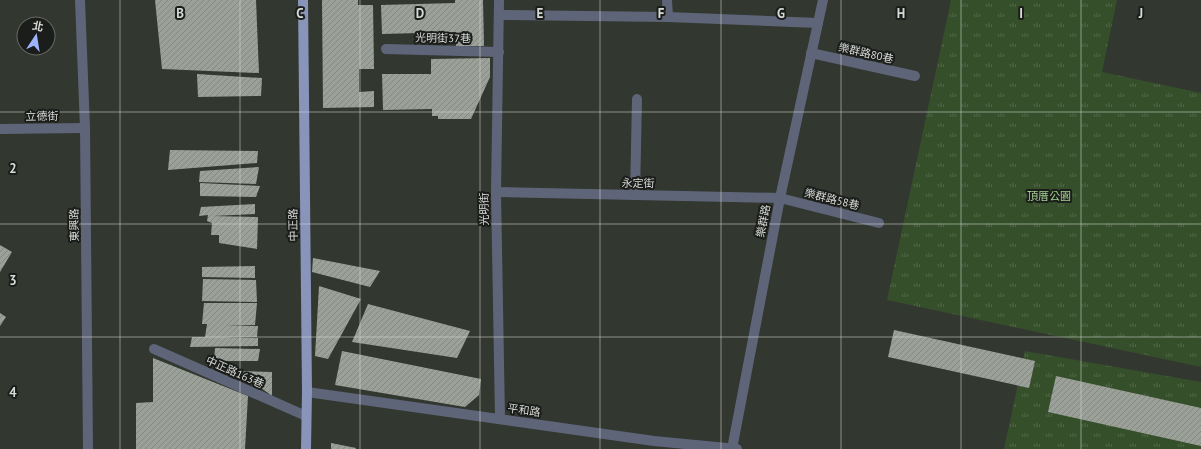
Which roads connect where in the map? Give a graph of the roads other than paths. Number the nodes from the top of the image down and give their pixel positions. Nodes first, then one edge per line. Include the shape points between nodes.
1 (80, 0) edge
2 (303, 0) edge
3 (499, 0) edge
4 (667, 0) edge
5 (823, 0) edge
6 (500, 15) junction
7 (668, 17) junction
8 (818, 24) junction
9 (386, 49) dead end
10 (499, 52) junction
11 (811, 53) junction
12 (915, 76) dead end
13 (637, 99) dead end
14 (85, 128) junction
15 (0, 129) edge
16 (496, 192) junction
17 (635, 195) junction
18 (780, 198) junction
19 (879, 223) dead end
20 (154, 349) dead end
21 (307, 392) junction
22 (306, 416) junction
23 (500, 418) junction
24 (654, 441) junction
25 (88, 449) edge
26 (306, 449) edge
27 (664, 449) edge
28 (734, 449) edge

1 - 14 street, 東興路
2 - 21 main road, 中正路
3 - 6 street, 光明街
4 - 7 street
5 - 8 street, 樂群路
6 - 7 street
6 - 10 street, 光明街
7 - 8 street
8 - 11 street, 樂群路
9 - 10 street, 光明街37巷
10 - 16 street, 光明街
11 - 12 street, 樂群路80巷
11 - 18 street, 樂群路
13 - 17 street
14 - 15 street, 立德街
14 - 25 street, 東興路
16 - 17 street, 永定街
16 - 23 street, 光明街
17 - 18 street, 永定街
18 - 19 street, 樂群路58巷
18 - 28 street, 樂群路
20 - 22 street, 中正路163巷
21 - 22 main road, 中正路
21 - 23 street, 平和路
22 - 26 main road, 中正路
23 - 24 street, 平和路
24 - 27 street
24 - 28 street, 平和路

